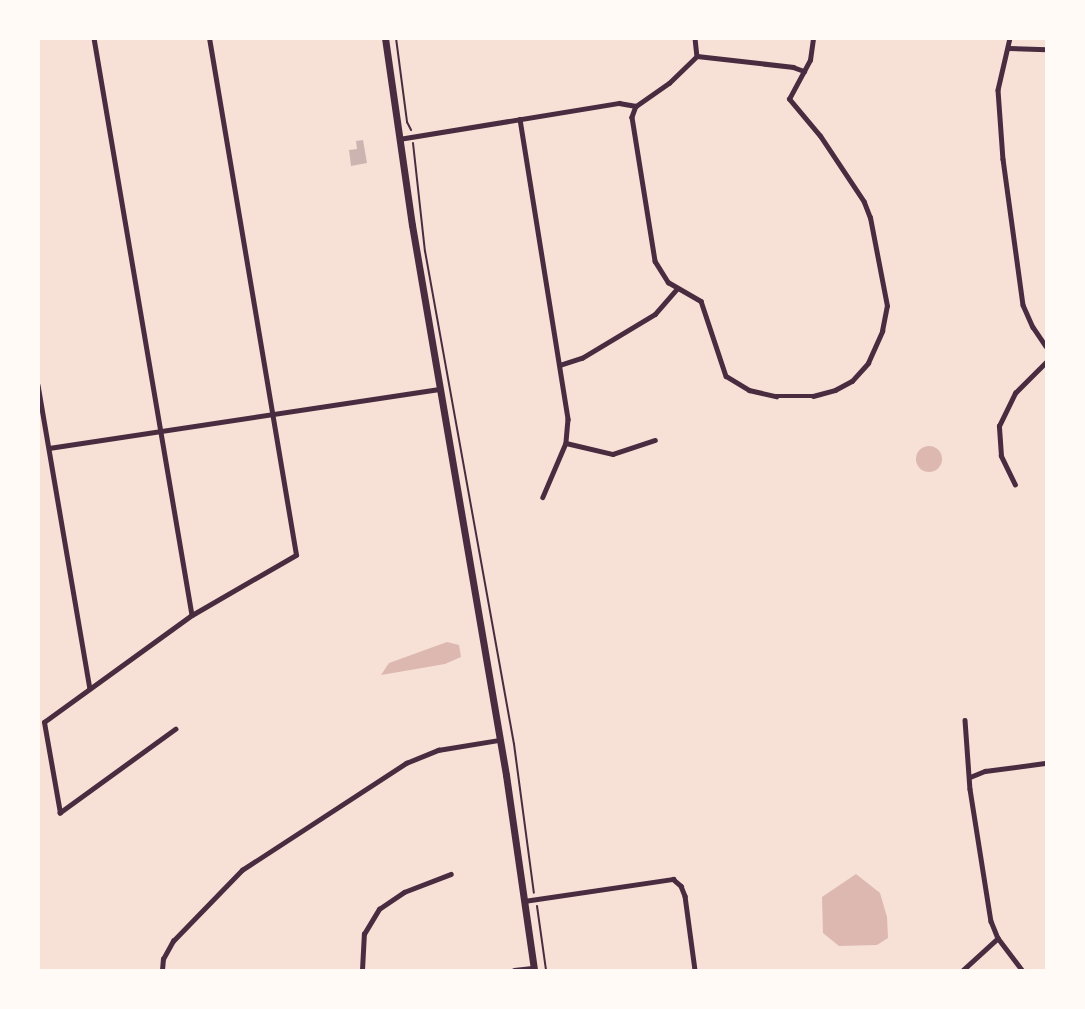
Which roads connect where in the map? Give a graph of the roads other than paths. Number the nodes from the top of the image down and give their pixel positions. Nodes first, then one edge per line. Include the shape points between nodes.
1 (94, 38) edge
2 (209, 38) edge
3 (385, 38) edge
4 (695, 38) edge
5 (813, 38) edge
6 (1010, 38) edge
7 (1009, 48) junction
8 (1046, 49) edge
9 (697, 56) junction
10 (804, 71) junction
11 (636, 106) junction
12 (520, 119) junction
13 (399, 139) junction
14 (677, 289) junction
15 (1046, 346) edge
16 (1046, 362) edge
17 (560, 365) junction
18 (38, 385) edge
19 (442, 389) junction
20 (272, 413) junction
21 (161, 431) junction
22 (655, 440) dead end
23 (566, 443) junction
24 (49, 449) junction
25 (1015, 485) dead end
26 (543, 497) dead end
27 (192, 615) junction
28 (90, 689) junction
29 (965, 720) dead end
30 (177, 730) dead end
31 (500, 740) junction
32 (1046, 763) edge
33 (970, 777) junction
34 (451, 874) dead end
35 (523, 901) junction
36 (998, 937) junction
37 (534, 969) edge
38 (162, 971) edge
39 (362, 971) edge
40 (514, 971) edge
41 (695, 971) edge
42 (962, 971) edge
43 (1021, 971) edge

1 - 21 street
2 - 20 street
3 - 13 main road
4 - 9 street
5 - 10 street
6 - 7 street
7 - 8 street
7 - 15 street via 997,107 1012,239 1023,305
9 - 10 street
9 - 11 street
10 - 14 street via 789,96 790,103 840,164 870,218 887,306 868,363 852,381 826,393 776,396 749,390 722,370 701,301
11 - 12 street via 619,103
11 - 14 street via 632,117 655,261
12 - 13 street
12 - 17 street
13 - 19 main road
14 - 17 street via 655,314 582,358
16 - 25 street via 1015,393 999,426 1001,456
17 - 23 street via 568,419
18 - 24 street
19 - 20 street
19 - 31 main road
20 - 21 street
20 - 27 street via 296,555
21 - 24 street
21 - 27 street
22 - 23 street via 612,454
23 - 26 street
24 - 28 street
27 - 28 street
28 - 30 street via 44,722 60,813
29 - 33 street
31 - 35 main road
31 - 38 street via 438,750 406,763 242,870 173,940
32 - 33 street
33 - 36 street via 985,891
34 - 39 street via 404,892 379,909 364,934
35 - 37 main road
35 - 41 street via 673,879 685,897
36 - 42 street
36 - 43 street
37 - 40 street

